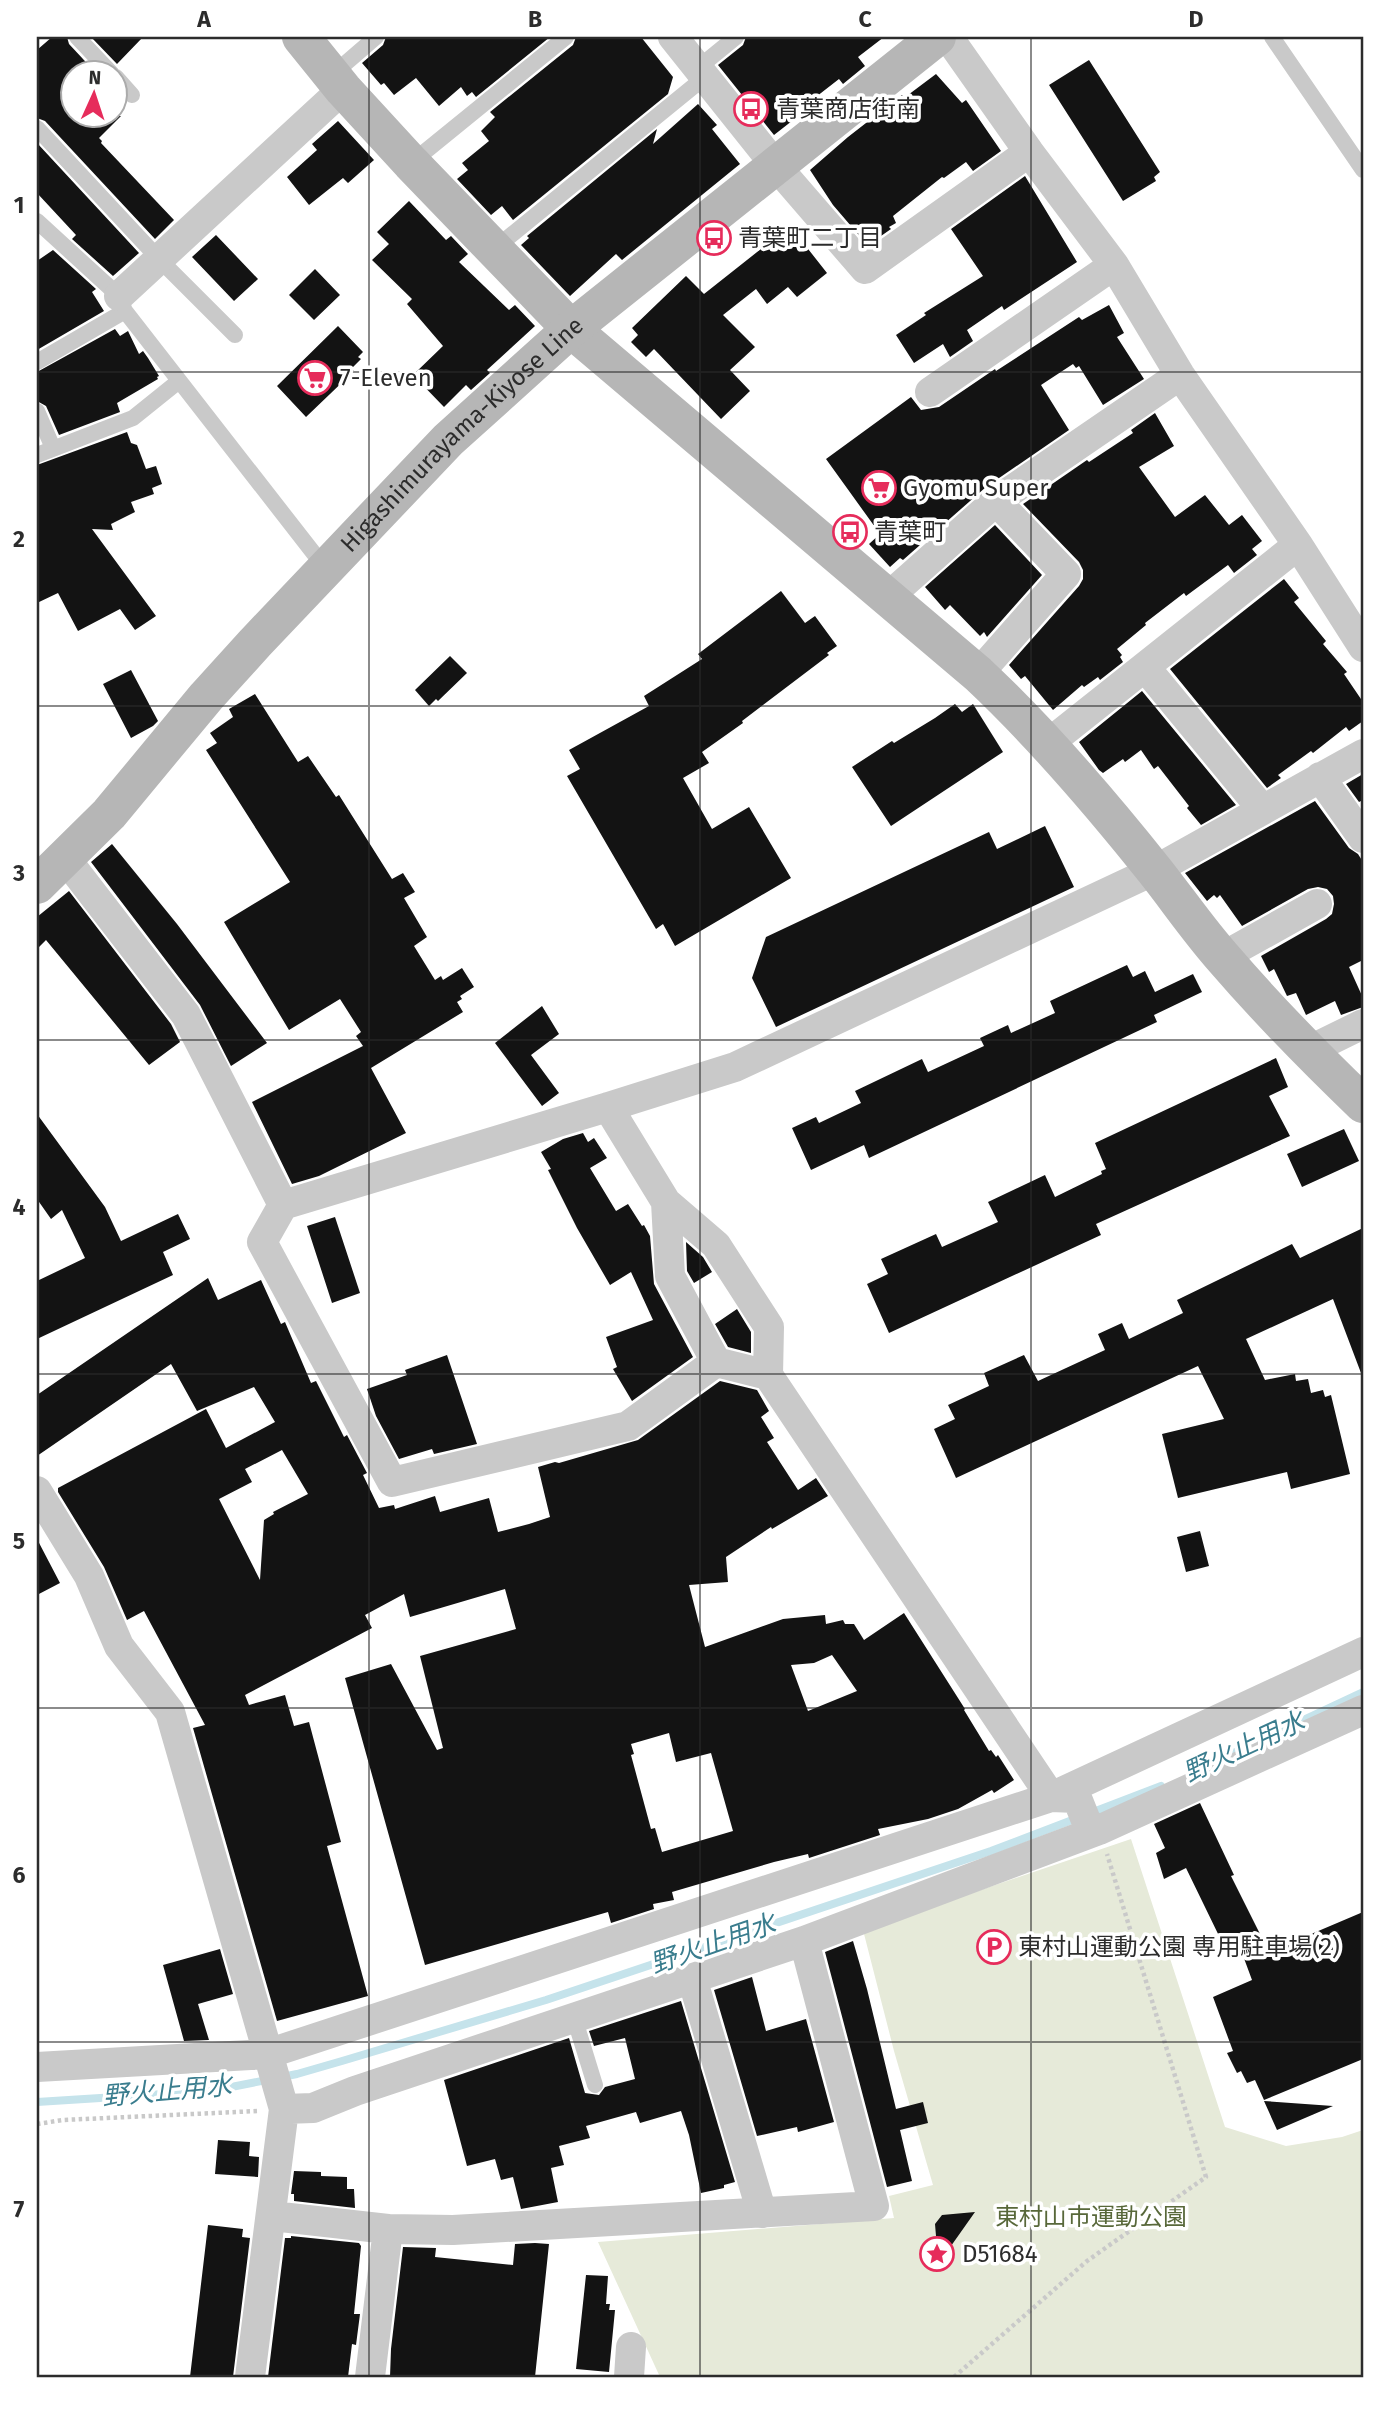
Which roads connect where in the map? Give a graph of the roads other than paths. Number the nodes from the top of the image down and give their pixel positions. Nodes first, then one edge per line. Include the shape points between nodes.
1 (77, 37) edge
2 (301, 37) edge
3 (376, 37) edge
4 (566, 37) edge
5 (673, 37) edge
6 (736, 37) edge
7 (937, 37) edge
8 (948, 37) edge
9 (1272, 37) edge
10 (99, 60) edge
11 (701, 73) junction
12 (338, 82) junction
13 (37, 128) edge
14 (1029, 152) junction
15 (411, 163) junction
16 (776, 166) junction
17 (1363, 170) edge
18 (37, 221) edge
19 (493, 250) junction
20 (159, 259) junction
21 (1114, 265) junction
22 (122, 304) junction
23 (571, 329) junction
24 (235, 335) dead end
25 (37, 362) edge
26 (1180, 375) junction
27 (179, 380) junction
28 (930, 392) dead end
29 (37, 411) edge
30 (53, 449) junction
31 (37, 455) edge
32 (996, 501) junction
33 (1298, 545) junction
34 (326, 569) junction
35 (888, 597) junction
36 (1363, 647) edge
37 (1144, 667) junction
38 (978, 674) junction
39 (1049, 743) junction
40 (1363, 754) edge
41 (1320, 777) junction
42 (1262, 809) junction
43 (1363, 838) edge
44 (65, 858) junction
45 (1155, 870) junction
46 (37, 885) edge
47 (1317, 904) dead end
48 (1222, 957) junction
49 (1363, 1024) edge
50 (1308, 1051) junction
51 (1363, 1104) edge
52 (608, 1107) junction
53 (666, 1202) junction
54 (283, 1205) junction
55 (716, 1362) junction
56 (768, 1375) junction
57 (37, 1492) edge
58 (1363, 1652) edge
59 (1363, 1710) edge
60 (1079, 1812) junction
61 (804, 1941) junction
62 (692, 1978) junction
63 (574, 2017) junction
64 (269, 2061) junction
65 (37, 2067) edge
66 (595, 2085) dead end
67 (283, 2107) junction
68 (762, 2213) junction
69 (272, 2216) junction
70 (388, 2229) junction
71 (631, 2347) dead end
72 (250, 2377) edge
73 (370, 2377) edge
74 (629, 2377) edge

1 - 10 lane
2 - 12 street
3 - 12 lane
4 - 15 lane
5 - 11 street
6 - 11 lane
7 - 16 street, Higashimurayama-Kiyose Line
8 - 14 street
9 - 17 lane
11 - 16 street
11 - 19 lane
12 - 15 street
12 - 20 street
13 - 20 lane
14 - 16 street via 865,268
14 - 21 street
15 - 19 street
16 - 23 street, Higashimurayama-Kiyose Line
18 - 22 lane
19 - 23 street
20 - 22 street
20 - 24 lane
21 - 26 street
21 - 28 street
22 - 25 lane
22 - 27 lane
23 - 34 street, Higashimurayama-Kiyose Line via 448,440
23 - 35 street
26 - 32 street
26 - 33 street
27 - 30 lane via 133,418
27 - 34 lane
29 - 30 lane
30 - 31 lane
32 - 35 street
32 - 38 street via 1066,575
33 - 36 street
33 - 37 street
34 - 44 street, Higashimurayama-Kiyose Line
35 - 38 street
37 - 39 street
37 - 42 street
38 - 39 street
39 - 45 street
40 - 41 street
41 - 42 street
41 - 43 street
42 - 45 street
44 - 46 street, Higashimurayama-Kiyose Line
44 - 54 street via 186,1015
45 - 48 street
45 - 52 street via 735,1067
47 - 48 street
48 - 50 street
49 - 50 street
50 - 51 street
52 - 53 street
52 - 54 street
53 - 55 street via 670,1276
53 - 56 street via 716,1245 769,1327
54 - 55 street via 262,1242 392,1482 628,1426
55 - 56 street
56 - 60 street
57 - 64 street via 89,1576 119,1646 170,1712
58 - 60 street
59 - 60 street
60 - 61 street
60 - 64 street
61 - 62 street
61 - 68 street via 874,2206
62 - 63 street
62 - 68 street
63 - 66 lane
63 - 67 street via 313,2108
64 - 65 street
64 - 67 street
67 - 69 street
68 - 70 street via 453,2230
69 - 70 street
69 - 72 street
70 - 73 street
71 - 74 street

